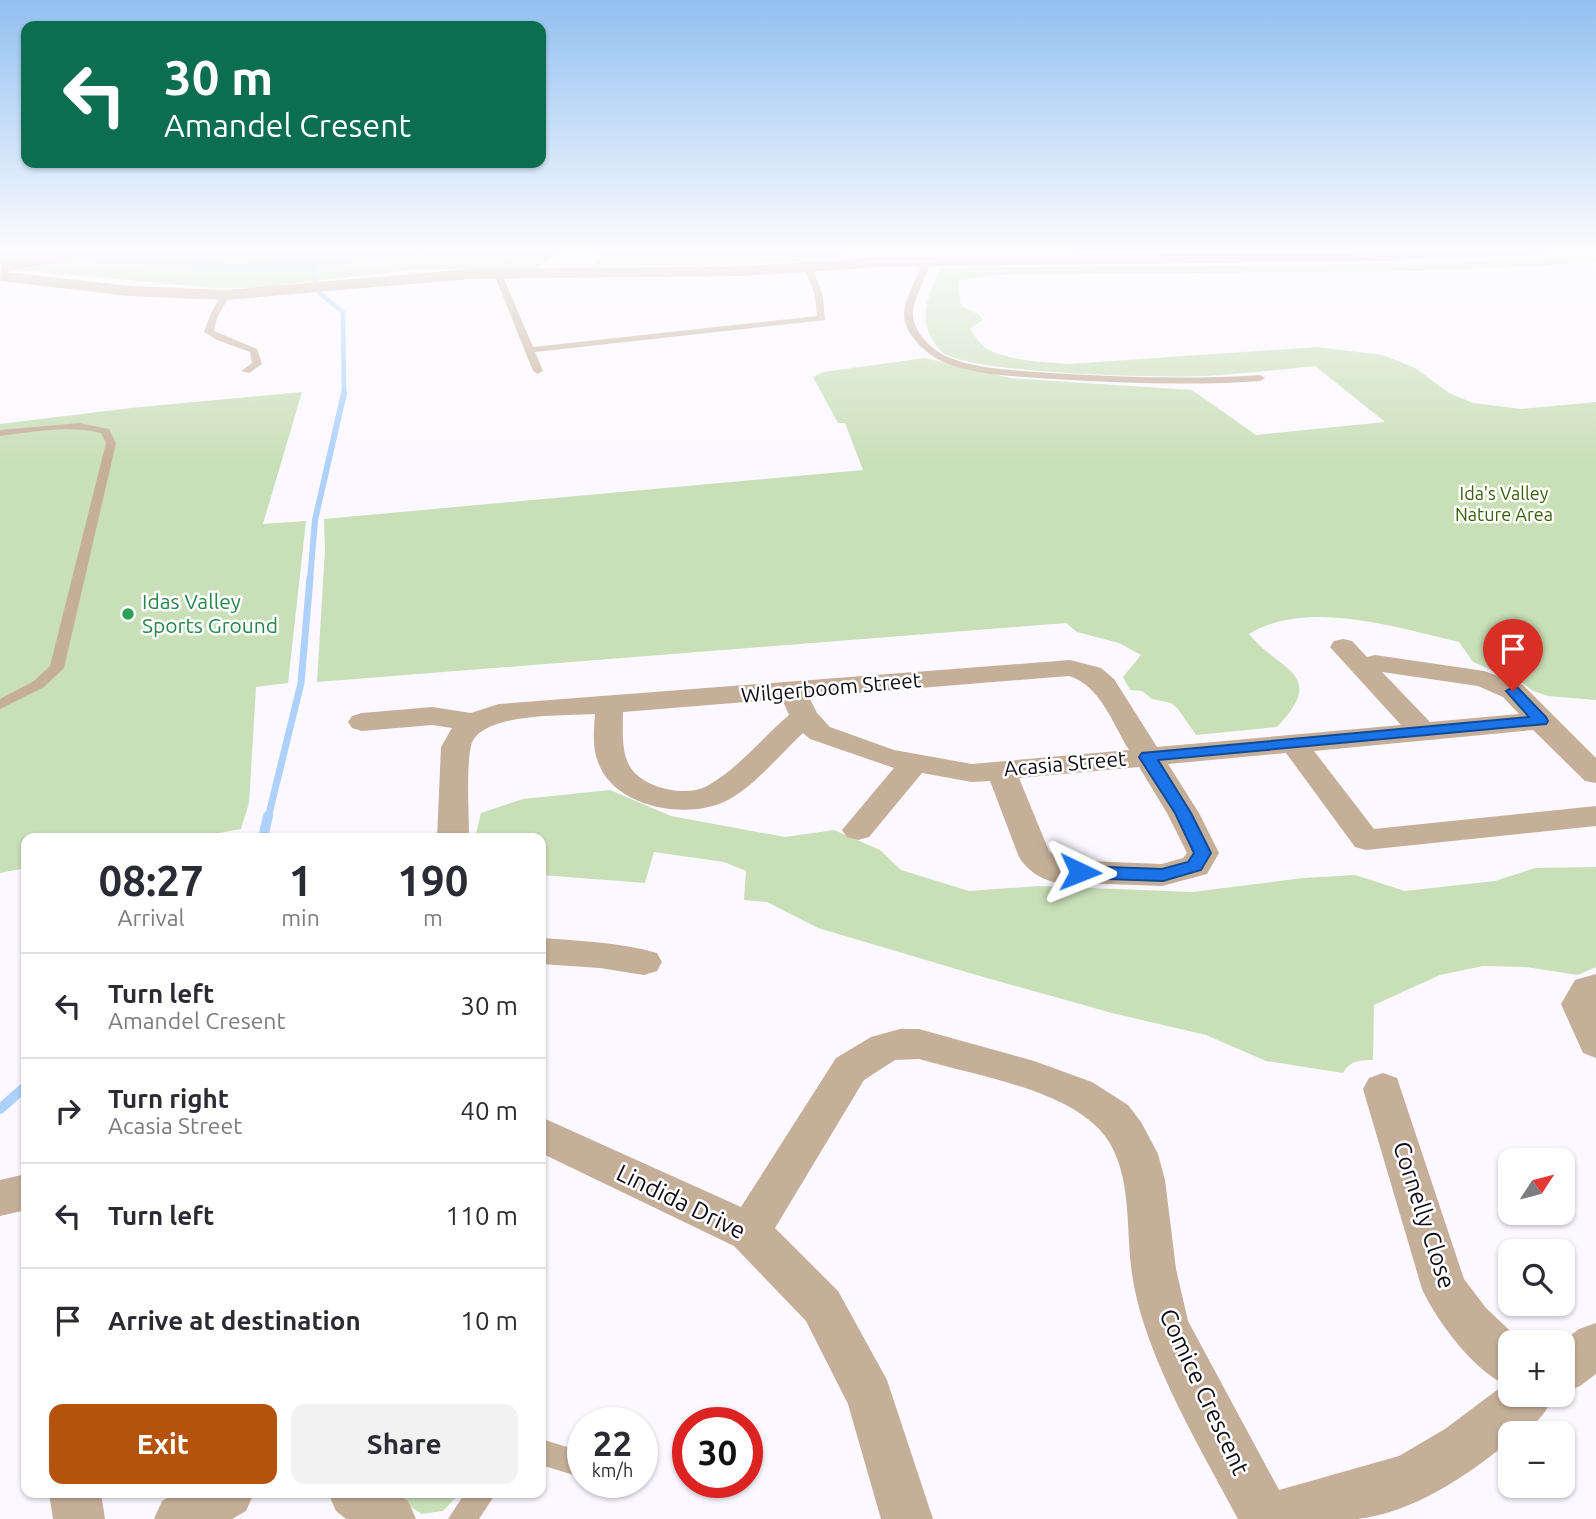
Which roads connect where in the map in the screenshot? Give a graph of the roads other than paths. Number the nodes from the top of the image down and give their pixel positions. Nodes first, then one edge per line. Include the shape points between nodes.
1 (212, 322) edge
2 (518, 322) edge
3 (786, 322) edge
4 (911, 322) edge
5 (529, 350) junction
6 (246, 371) dead end
7 (538, 371) dead end
8 (1260, 378) dead end
9 (0, 433) edge
10 (2, 703) edge
11 (798, 704) junction
12 (609, 705) junction
13 (1540, 721) junction
14 (362, 722) dead end
15 (1421, 730) junction
16 (464, 735) junction
17 (1293, 743) junction
18 (1147, 757) junction
19 (915, 763) junction
20 (1001, 770) junction
21 (1596, 774) edge
22 (1596, 816) edge
23 (858, 830) dead end
24 (454, 833) edge
25 (546, 951) edge
26 (644, 962) dead end
27 (1596, 987) edge
28 (1596, 1043) edge
29 (1383, 1089) dead end
30 (546, 1136) edge
31 (21, 1193) edge
32 (0, 1198) edge
33 (749, 1232) junction
34 (1596, 1345) edge
35 (1498, 1351) edge
36 (1575, 1361) edge
37 (1515, 1407) edge
38 (546, 1454) edge
39 (567, 1461) edge
40 (76, 1498) edge
41 (219, 1498) edge
42 (361, 1498) edge
43 (478, 1498) edge
44 (79, 1519) edge
45 (180, 1519) edge
46 (390, 1519) edge
47 (462, 1519) edge
48 (907, 1519) edge
49 (1267, 1519) edge

1 - 6 lane via 209,332 254,351 257,364
2 - 5 lane
3 - 5 lane
4 - 8 lane via 916,336 930,351 947,360 994,370 1190,382
5 - 7 lane
9 - 10 lane via 91,427 105,431 111,443 57,668 39,684
11 - 12 street, Wilgerboom Street
11 - 12 street via 719,793 700,801 680,802 649,793 622,778 613,765
11 - 18 street, Wilgerboom Street via 1070,668 1091,674 1104,685
11 - 19 street, Acasia Street via 820,733
12 - 16 street, Wilgerboom Street via 499,713
13 - 15 street, Acasia Street
13 - 15 street via 1513,691 1484,680 1352,657
13 - 21 street
14 - 16 street, Wilgerboom Street via 432,716
15 - 17 street, Acasia Street
16 - 24 street
17 - 18 street, Acasia Street
17 - 22 street via 1366,840
18 - 20 street, Acasia Street
18 - 20 street, Wilgerboom Street via 1203,853 1195,866 1163,875 1053,871 1035,857
19 - 20 street, Acasia Street via 972,773
19 - 23 street
25 - 26 street
27 - 28 street via 1588,990 1579,1004
29 - 35 street, Cornelly Close via 1445,1289
30 - 33 street, Lindida Drive
31 - 32 street
33 - 48 street, Lindida Drive via 822,1306 870,1397
33 - 49 street, Comice Crescent via 842,1079 885,1047 919,1044 1066,1085 1113,1116 1136,1154 1144,1176 1165,1321
34 - 36 street
37 - 49 street via 1463,1447 1409,1479
38 - 39 lane
40 - 44 street
41 - 45 street
42 - 46 street
43 - 47 lane

